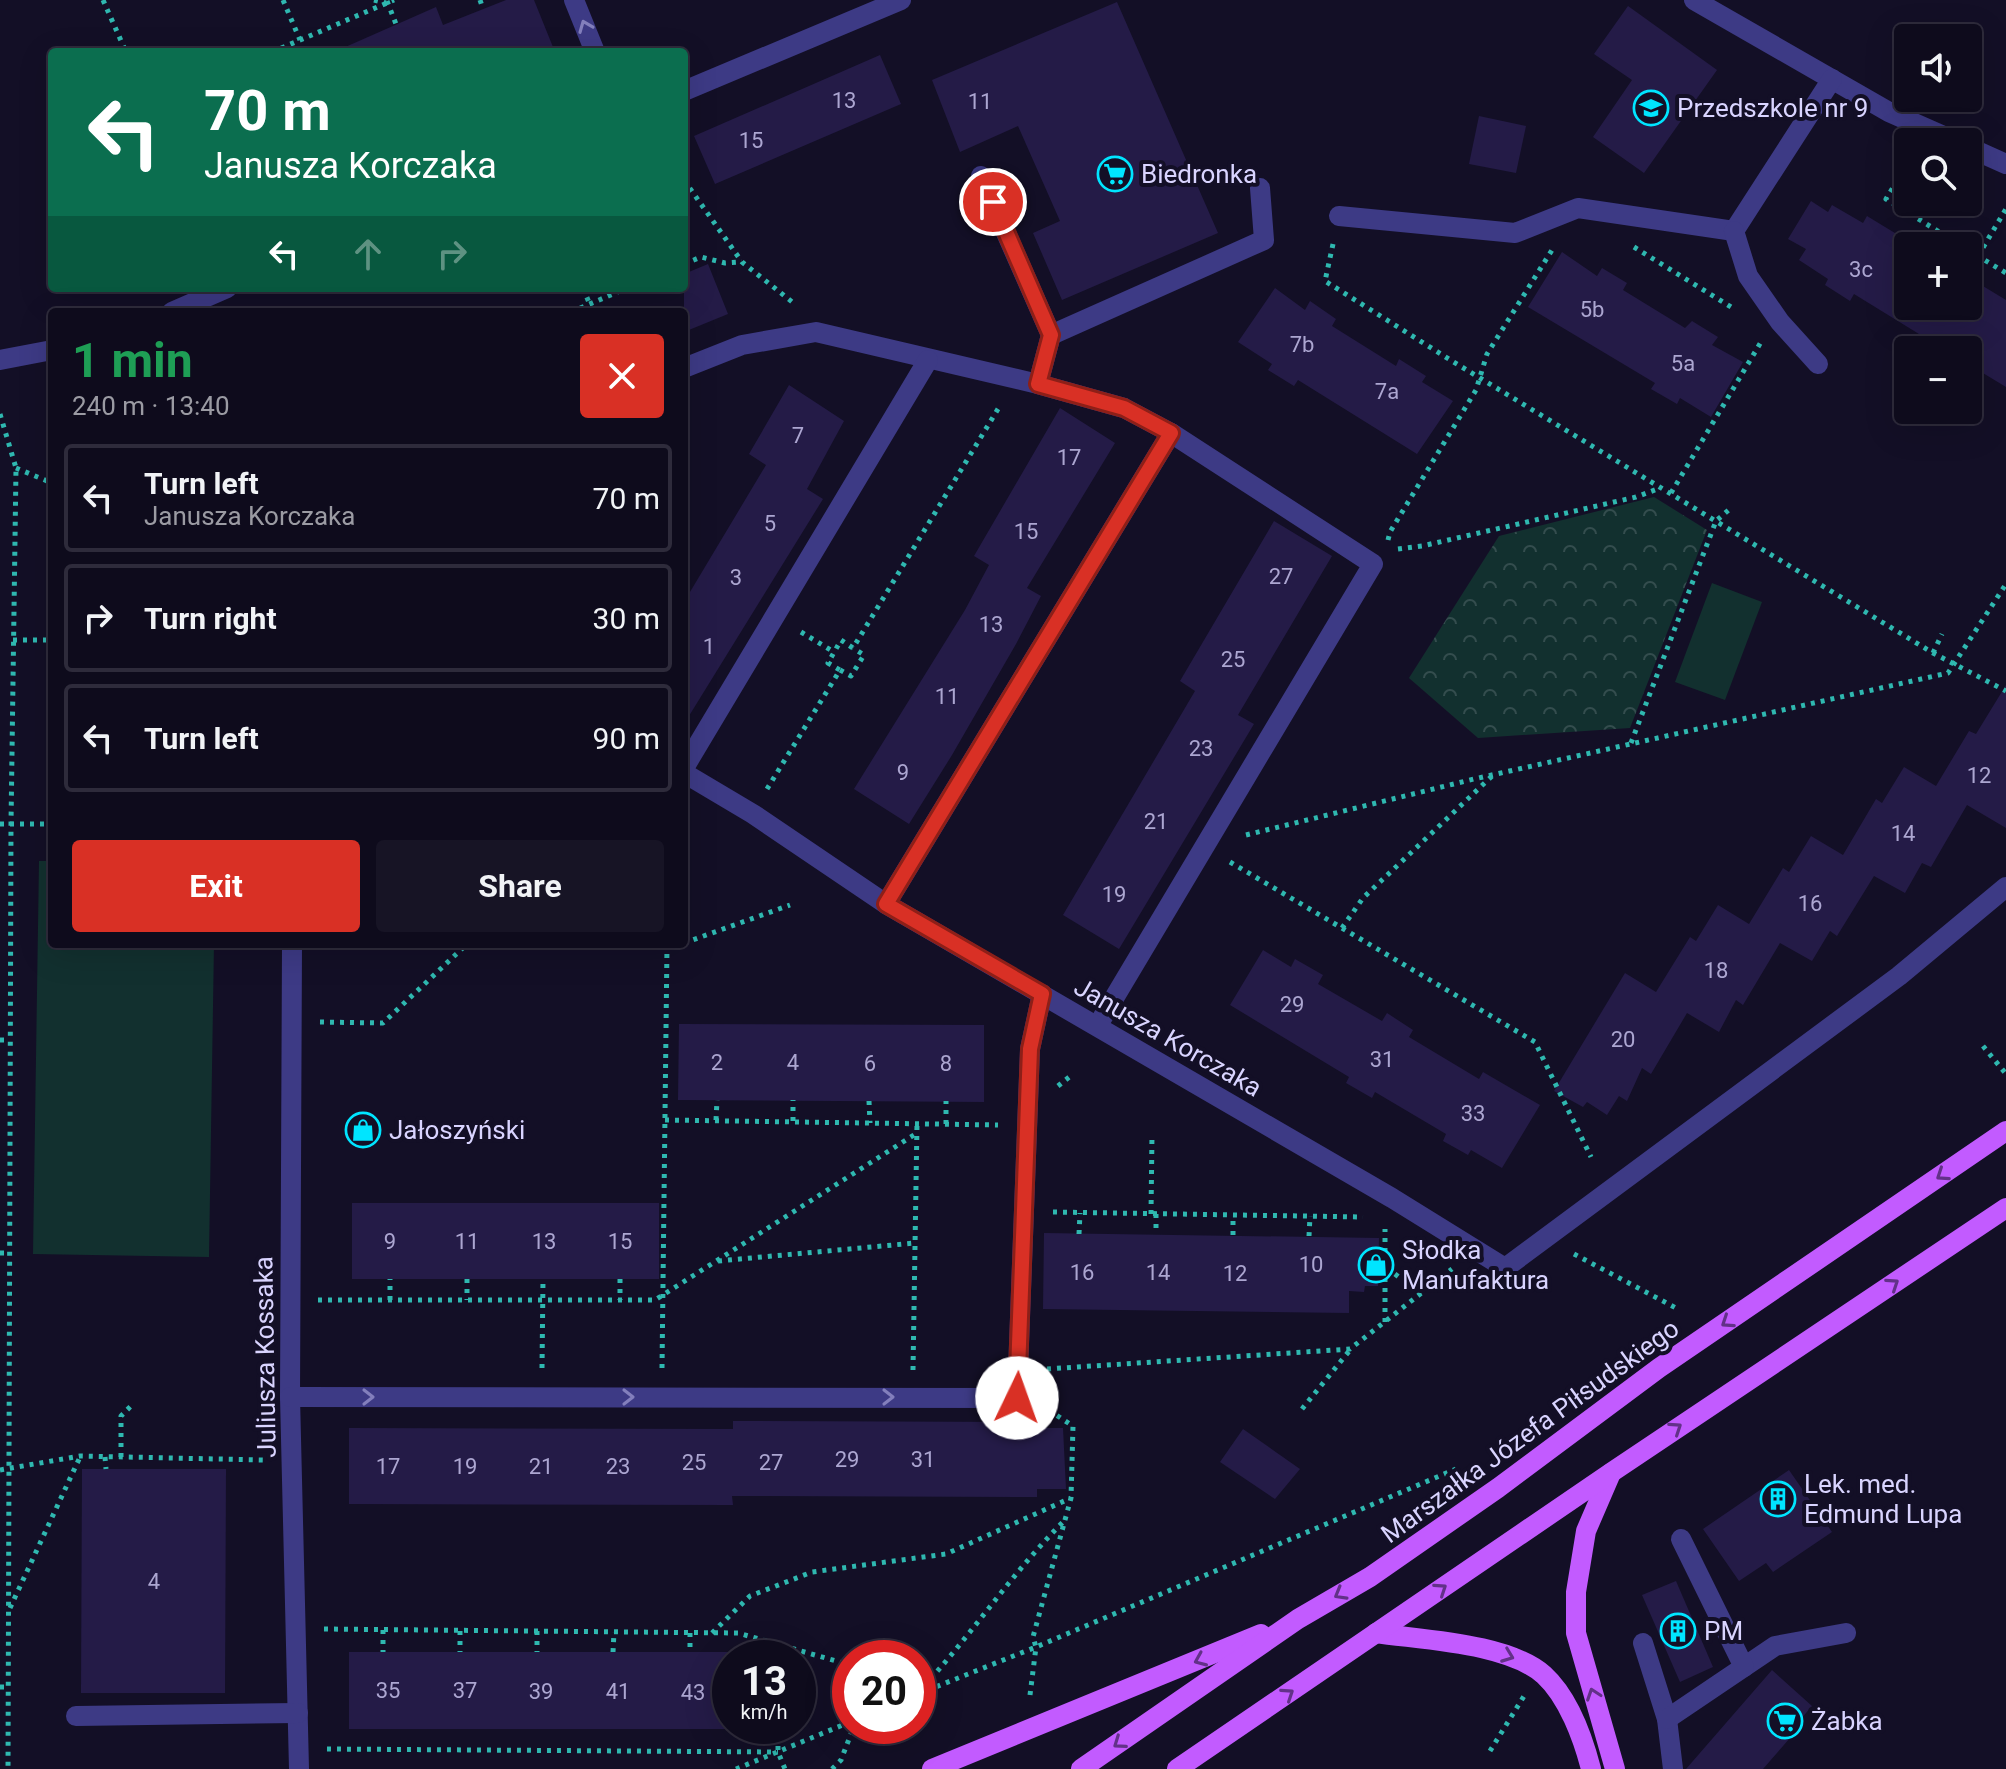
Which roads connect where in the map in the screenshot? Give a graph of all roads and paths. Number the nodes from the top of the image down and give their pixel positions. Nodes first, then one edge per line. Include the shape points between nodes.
1 (103, 0) edge
2 (283, 0) edge
3 (374, 0) edge
4 (394, 0) edge
5 (480, 0) edge
6 (574, 0) edge
7 (901, 0) edge
8 (1694, 0) edge
9 (387, 1) edge
10 (483, 9) dead end
11 (396, 24) dead end
12 (300, 40) junction
13 (124, 48) edge
14 (281, 48) edge
15 (593, 48) edge
16 (1832, 79) junction
17 (688, 89) edge
18 (1925, 128) edge
19 (1982, 153) edge
20 (2006, 164) edge
21 (981, 176) dead end
22 (688, 186) edge
23 (1894, 186) edge
24 (1260, 188) dead end
25 (1894, 204) edge
26 (1578, 208) junction
27 (2006, 209) edge
28 (1339, 216) joint
29 (1913, 216) edge
30 (1734, 231) junction
31 (1939, 232) edge
32 (1630, 245) dead end
33 (1982, 249) edge
34 (1982, 258) edge
35 (688, 262) edge
36 (742, 262) junction
37 (2006, 273) edge
38 (221, 292) edge
39 (585, 292) edge
40 (618, 292) edge
41 (590, 304) junction
42 (199, 307) edge
43 (580, 308) edge
44 (592, 308) edge
45 (1734, 309) dead end
46 (1768, 329) dead end
47 (816, 332) junction
48 (1051, 335) junction
49 (48, 351) edge
50 (0, 360) edge
51 (928, 360) junction
52 (1818, 364) dead end
53 (688, 366) edge
54 (1480, 377) junction
55 (1016, 379) junction
56 (1038, 384) junction
57 (0, 414) edge
58 (1171, 433) junction
59 (16, 468) junction
60 (48, 481) edge
61 (1661, 487) junction
62 (1671, 493) junction
63 (1732, 507) dead end
64 (1716, 521) junction
65 (2006, 584) edge
66 (775, 616) junction
67 (1942, 634) dead end
68 (13, 640) junction
69 (48, 640) edge
70 (853, 648) junction
71 (834, 652) junction
72 (1933, 653) junction
73 (1955, 663) junction
74 (840, 670) junction
75 (2006, 691) edge
76 (1631, 743) junction
77 (688, 763) edge
78 (688, 773) edge
79 (1494, 775) junction
80 (753, 814) junction
81 (0, 824) edge
82 (11, 824) junction
83 (48, 824) edge
84 (1204, 847) junction
85 (2006, 887) edge
86 (886, 904) junction
87 (790, 905) dead end
88 (1342, 928) junction
89 (688, 941) edge
90 (292, 948) edge
91 (463, 948) edge
92 (667, 948) edge
93 (1042, 994) junction
94 (291, 1021) junction
95 (1098, 1025) junction
96 (0, 1040) edge
97 (10, 1040) junction
98 (1983, 1046) dead end
99 (2006, 1074) edge
100 (717, 1100) dead end
101 (793, 1100) dead end
102 (869, 1101) dead end
103 (946, 1101) dead end
104 (665, 1120) junction
105 (716, 1120) junction
106 (793, 1121) junction
107 (870, 1123) junction
108 (917, 1123) junction
109 (946, 1124) junction
110 (1027, 1125) junction
111 (2006, 1131) edge
112 (917, 1133) junction
113 (1152, 1134) dead end
114 (1591, 1157) dead end
115 (2006, 1208) edge
116 (1024, 1212) junction
117 (1080, 1213) junction
118 (1154, 1214) junction
119 (1233, 1215) junction
120 (1310, 1216) junction
121 (1366, 1217) dead end
122 (1377, 1223) dead end
123 (1983, 1224) junction
124 (2006, 1225) edge
125 (1079, 1234) dead end
126 (1156, 1234) dead end
127 (1233, 1235) dead end
128 (1309, 1236) dead end
129 (1545, 1238) junction
130 (915, 1243) junction
131 (1472, 1247) junction
132 (0, 1253) edge
133 (10, 1253) junction
134 (717, 1261) junction
135 (1387, 1267) junction
136 (390, 1279) dead end
137 (467, 1279) dead end
138 (543, 1279) dead end
139 (620, 1279) dead end
140 (1421, 1294) junction
141 (663, 1295) junction
142 (290, 1300) junction
143 (390, 1300) junction
144 (467, 1300) junction
145 (543, 1300) junction
146 (620, 1300) junction
147 (1676, 1308) dead end
148 (1385, 1323) junction
149 (1350, 1349) junction
150 (1018, 1373) junction
151 (290, 1397) junction
152 (542, 1397) junction
153 (662, 1397) junction
154 (912, 1397) junction
155 (1017, 1398) junction
156 (132, 1405) dead end
157 (1302, 1409) dead end
158 (80, 1456) junction
159 (105, 1457) junction
160 (121, 1457) junction
161 (292, 1460) junction
162 (106, 1469) dead end
163 (1456, 1469) dead end
164 (0, 1470) edge
165 (10, 1470) junction
166 (1612, 1472) junction
167 (1071, 1498) junction
168 (1066, 1519) junction
169 (1681, 1539) dead end
170 (9, 1610) junction
171 (1298, 1619) junction
172 (296, 1629) junction
173 (383, 1630) junction
174 (460, 1631) junction
175 (537, 1631) junction
176 (614, 1632) junction
177 (690, 1633) junction
178 (712, 1633) junction
179 (1376, 1633) junction
180 (1846, 1633) dead end
181 (763, 1640) edge
182 (1643, 1643) dead end
183 (1036, 1647) junction
184 (383, 1652) dead end
185 (460, 1652) dead end
186 (537, 1652) dead end
187 (613, 1652) dead end
188 (690, 1653) dead end
189 (1744, 1667) junction
190 (936, 1670) edge
191 (0, 1687) edge
192 (9, 1687) junction
193 (936, 1687) edge
194 (1524, 1695) dead end
195 (298, 1713) junction
196 (76, 1716) dead end
197 (1667, 1719) junction
198 (1038, 1727) junction
199 (832, 1732) edge
200 (778, 1744) edge
201 (846, 1744) edge
202 (1490, 1751) dead end
203 (778, 1752) junction
204 (299, 1759) edge
205 (8, 1769) edge
206 (736, 1769) edge
207 (785, 1769) edge
208 (832, 1769) edge
209 (932, 1769) edge
210 (1081, 1769) edge
211 (1177, 1769) edge
212 (1591, 1769) edge
213 (1615, 1769) edge
214 (1673, 1769) edge

1 - 13 path
2 - 12 path
3 - 9 path
4 - 9 path
5 - 10 path
15 -> 6 street
7 - 17 street
8 - 16 street
9 - 11 path
9 - 12 path
12 - 14 path
16 - 18 street
16 - 30 street
19 - 20 street
21 - 48 street
22 - 36 path
23 - 25 path via 1886,199
24 - 48 street via 1264,240
26 - 28 street via 1515,233
26 - 30 street
26 - 54 path via 1487,354
27 - 33 path
28 - 54 path via 1325,281
29 - 31 path
30 - 52 street via 1748,276
32 - 45 path
34 - 37 path
35 - 36 path via 701,257
36 - 47 path via 795,304
38 - 42 street
39 - 41 path
40 - 41 path
41 - 43 path
41 - 44 path
46 - 62 path
47 - 51 street
47 - 53 street via 742,345
48 - 56 street
49 - 50 street
51 - 55 street
51 - 66 street
54 - 61 path
54 - 61 path via 1390,532 1385,551 1636,497
55 - 56 street
55 - 70 path
56 - 58 street via 1124,408
57 - 59 path
58 - 84 street via 1373,564
58 - 86 street
59 - 60 path
59 - 68 path
61 - 62 path
62 - 64 path
63 - 64 path
64 - 72 path
64 - 76 path
65 - 73 path
66 - 71 path
66 - 77 street
67 - 72 path
68 - 69 path
68 - 82 path
70 - 71 path via 841,640
70 - 74 path via 864,655 851,676
71 - 74 path via 828,663
72 - 73 path
73 - 75 path
73 - 76 path via 1948,673
74 - 80 path
76 - 79 path
78 - 80 street, Janusza Korczaka
79 - 84 path
79 - 88 path via 1363,898
80 - 86 street, Janusza Korczaka
81 - 82 path
82 - 83 path
82 - 97 path
84 - 88 path
84 - 95 street
85 - 129 street via 1882,989
86 - 93 street, Janusza Korczaka
87 - 89 path
88 - 114 path via 1535,1042
90 - 94 street, Juliusza Kossaka
91 - 94 path via 383,1023
92 - 104 path
93 - 95 street, Janusza Korczaka
93 - 110 street via 1030,1049
94 - 142 street, Juliusza Kossaka
95 - 131 street, Janusza Korczaka
96 - 97 path
97 - 133 path
98 - 99 path
100 - 105 path
101 - 106 path
102 - 107 path
103 - 109 path
104 - 105 path
104 - 141 path
105 - 106 path
106 - 107 path
107 - 108 path
108 - 109 path
108 - 112 path
109 - 110 path
110 - 116 street
111 -> 171 main road, Marszałka Józefa Piłsudskiego via 1659,1368 1370,1577
112 - 130 path
112 - 134 path
113 - 118 path
115 - 123 main road
116 - 117 path
116 - 150 street
117 - 118 path
117 - 125 path
118 - 119 path
118 - 126 path
119 - 120 path
119 - 127 path
120 - 121 path
120 - 128 path
122 - 135 path via 1387,1230
123 - 124 street
166 -> 123 main road
129 - 131 street, Janusza Korczaka via 1505,1268
129 - 147 path
130 - 134 path
130 - 154 path
131 - 140 path
132 - 133 path
133 - 165 path
134 - 141 path
135 - 140 path
135 - 148 path
136 - 143 path
137 - 144 path
138 - 145 path
139 - 146 path
140 - 148 path
141 - 146 path via 655,1300
141 - 153 path
142 - 143 path
142 - 151 street, Juliusza Kossaka
143 - 144 path
144 - 145 path
145 - 146 path
145 - 152 path
148 - 149 path
149 - 150 path
149 - 157 path
150 - 155 street
151 -> 152 street
151 - 161 street, Juliusza Kossaka
152 -> 153 street
153 -> 154 street
154 - 155 street
155 - 167 path via 1030,1397 1073,1426
156 - 160 path via 121,1416
158 - 159 path
158 - 165 path
158 - 170 path
159 - 160 path
159 - 162 path
160 - 161 path
161 - 172 street, Juliusza Kossaka
163 - 183 path
164 - 165 path
165 - 170 path
179 -> 166 main road
213 -> 166 main road via 1576,1633 1576,1592 1586,1531
167 - 168 path
167 - 178 path via 946,1554 812,1572 750,1596
168 - 183 path via 1033,1637
168 - 190 path
169 - 189 street
170 - 192 path
171 -> 198 main road
171 -> 210 main road, Marszałka Józefa Piłsudskiego
172 - 173 path
172 - 195 street, Juliusza Kossaka
173 - 174 path
173 - 184 path
174 - 175 path
174 - 185 path
175 - 176 path
175 - 186 path
176 - 177 path
176 - 187 path
177 - 178 path
177 - 188 path
178 - 181 path
211 -> 179 main road
179 -> 212 main road via 1489,1649 1544,1674 1560,1693
180 - 189 street via 1775,1646
182 - 197 street
183 - 193 path
183 - 198 path via 1029,1704
189 - 197 street
191 - 192 path
192 - 205 path
194 - 202 path
195 - 196 street
195 - 204 street, Juliusza Kossaka
197 - 214 street
198 - 209 main road
199 - 203 path
200 - 203 path
201 - 208 path
203 - 204 path
203 - 206 path
203 - 207 path

